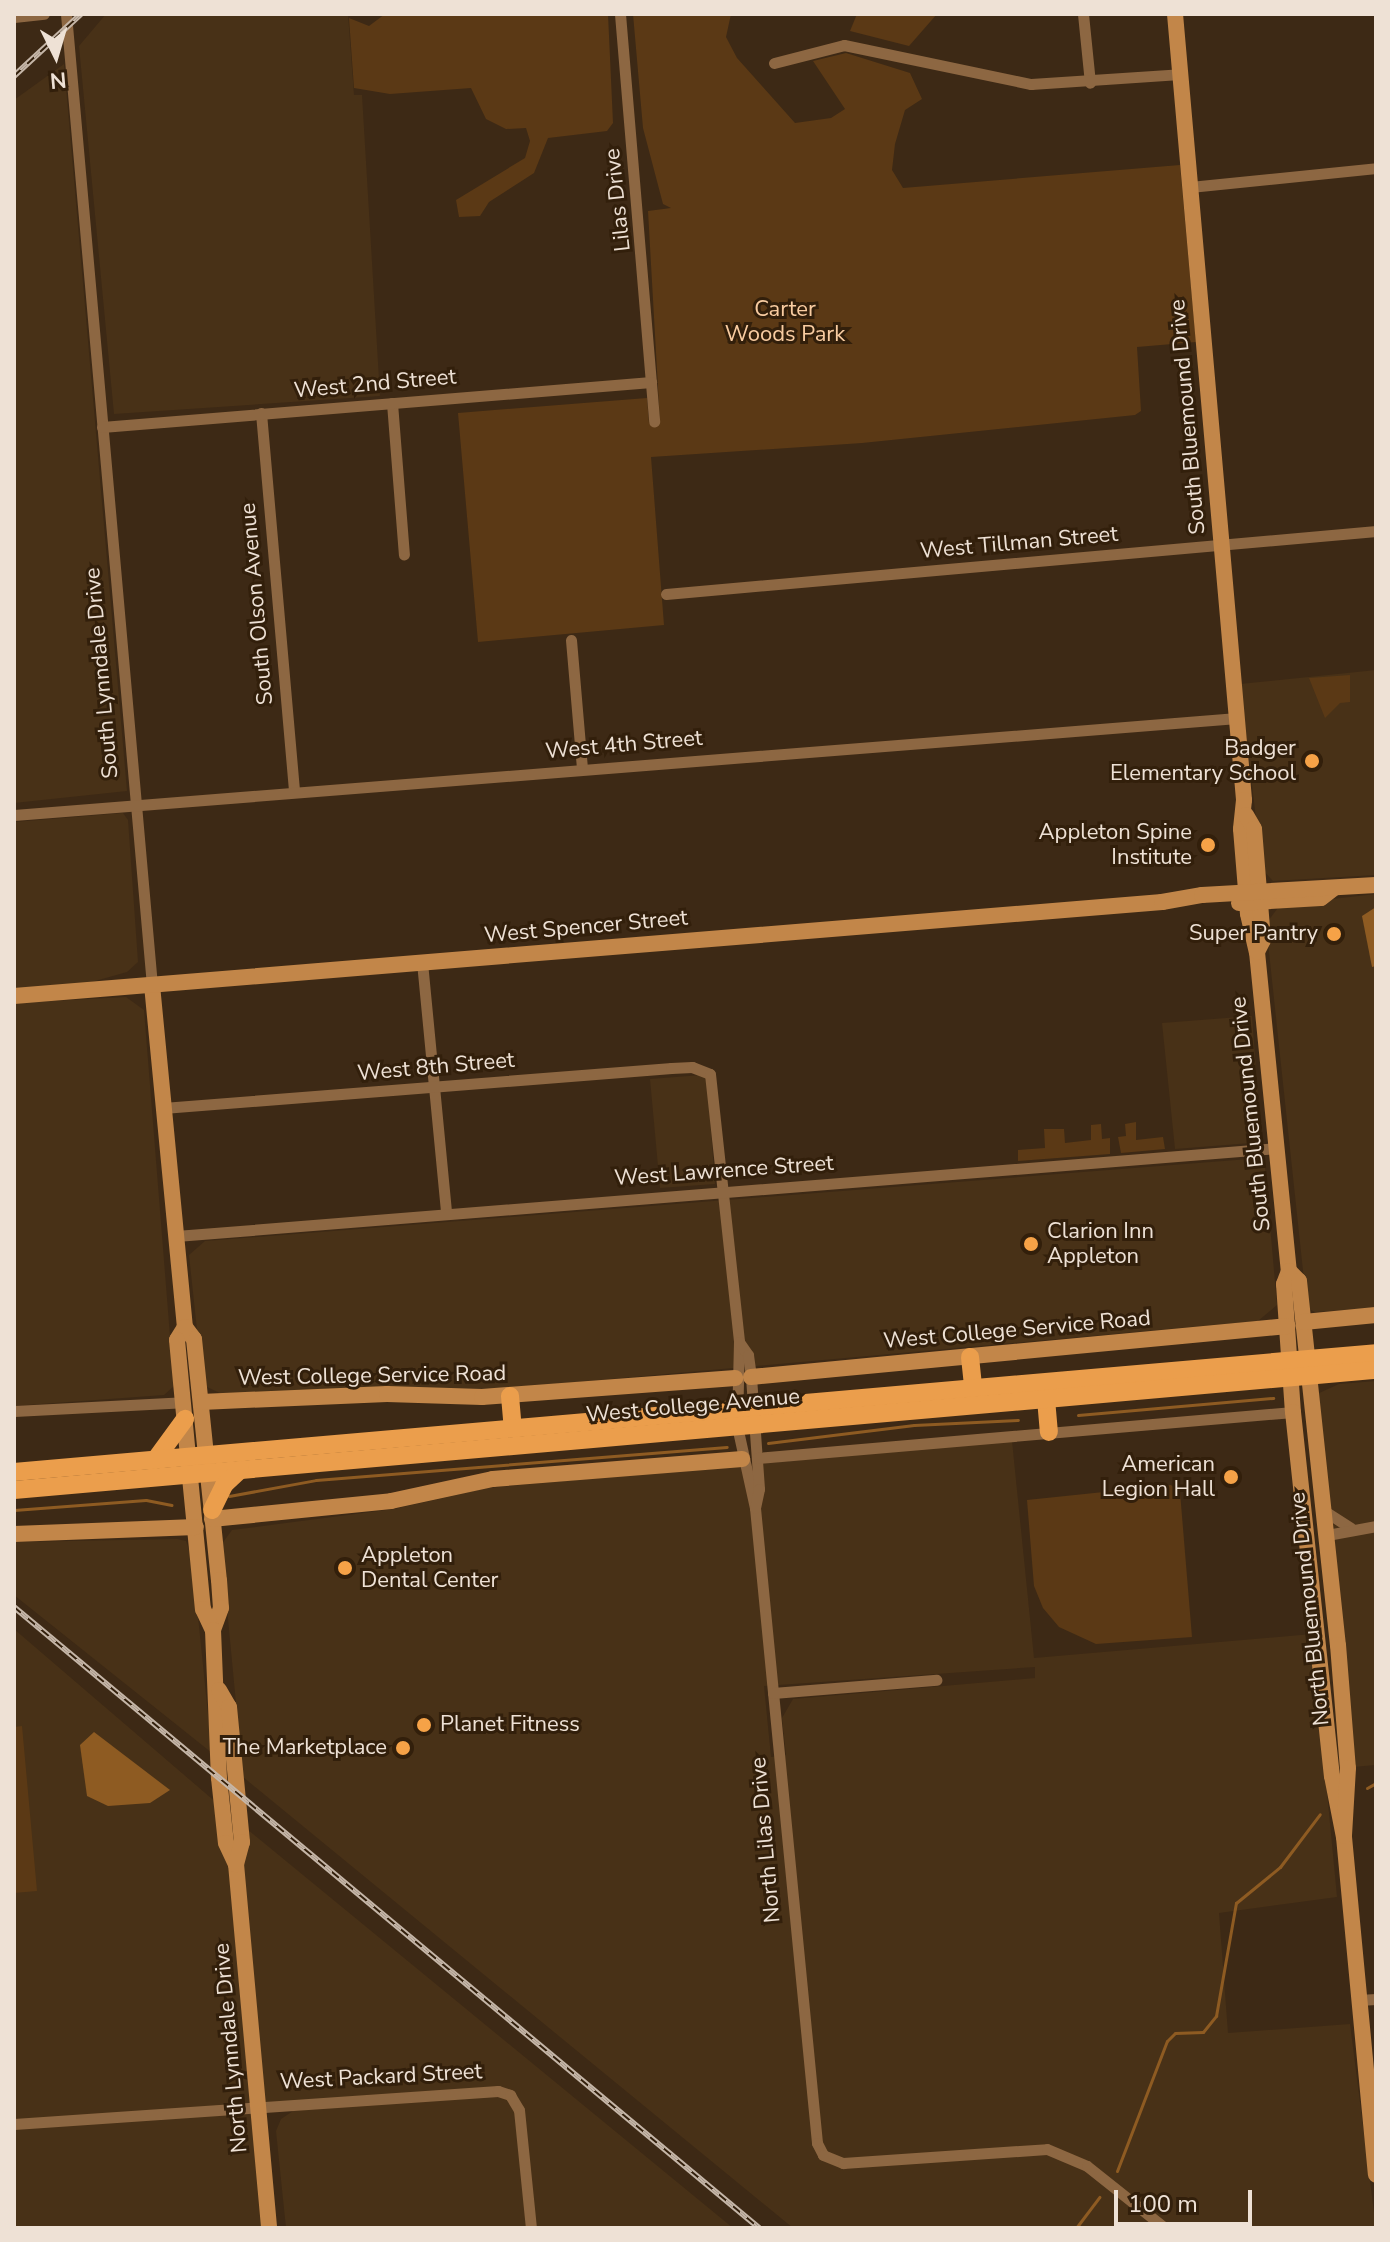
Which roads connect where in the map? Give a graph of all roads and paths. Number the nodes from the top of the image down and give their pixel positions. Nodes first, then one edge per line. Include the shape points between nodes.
1 (44, 14) edge
2 (66, 14) edge
3 (620, 14) edge
4 (1083, 14) edge
5 (1175, 14) edge
6 (14, 17) edge
7 (774, 63) dead end
8 (1180, 74) junction
9 (1090, 83) junction
10 (1376, 168) edge
11 (1190, 187) junction
12 (651, 382) junction
13 (392, 403) junction
14 (261, 413) junction
15 (654, 422) dead end
16 (102, 427) junction
17 (1376, 531) edge
18 (1222, 546) junction
19 (404, 555) dead end
20 (666, 594) dead end
21 (571, 640) dead end
22 (1237, 718) junction
23 (582, 768) junction
24 (294, 792) junction
25 (136, 805) junction
26 (14, 815) edge
27 (1376, 885) edge
28 (1253, 897) junction
29 (422, 962) junction
30 (152, 985) junction
31 (14, 996) edge
32 (433, 1087) junction
33 (163, 1108) junction
34 (1276, 1148) junction
35 (724, 1191) junction
36 (446, 1213) junction
37 (176, 1236) junction
38 (1376, 1315) edge
39 (1296, 1324) junction
40 (185, 1327) junction
41 (1376, 1353) edge
42 (970, 1357) junction
43 (1298, 1368) junction
44 (1376, 1370) edge
45 (743, 1377) junction
46 (973, 1388) junction
47 (510, 1396) junction
48 (1046, 1399) junction
49 (201, 1402) junction
50 (184, 1410) junction
51 (14, 1411) edge
52 (1293, 1412) junction
53 (745, 1417) junction
54 (513, 1428) junction
55 (1049, 1432) junction
56 (749, 1458) junction
57 (155, 1460) junction
58 (198, 1464) junction
59 (240, 1470) junction
60 (14, 1472) edge
61 (1301, 1481) junction
62 (14, 1490) edge
63 (1323, 1510) junction
64 (212, 1514) junction
65 (1376, 1526) edge
66 (196, 1527) junction
67 (1351, 1528) junction
68 (14, 1534) edge
69 (1327, 1535) junction
70 (213, 1630) junction
71 (936, 1680) dead end
72 (773, 1693) junction
73 (1344, 1837) junction
74 (1367, 2000) edge
75 (258, 2105) junction
76 (14, 2124) edge
77 (1376, 2174) edge
78 (269, 2228) edge
79 (531, 2228) edge
80 (1165, 2228) edge

1 - 6 street
2 - 16 street, South Lynndale Drive
3 - 12 street, Lilas Drive
4 - 9 street
5 - 8 street, South Bluemound Drive
7 - 9 street via 844,45 1009,82
8 - 9 street
8 - 11 street, South Bluemound Drive
10 - 11 street
11 - 18 street, South Bluemound Drive
12 - 13 street, West 2nd Street
12 - 15 street, Lilas Drive
13 - 14 street, West 2nd Street
13 - 19 street
14 - 16 street, West 2nd Street
14 - 24 street, South Olson Avenue
16 - 25 street, South Lynndale Drive
17 - 18 street, West Tillman Street
18 - 20 street, West Tillman Street
18 - 22 street, South Bluemound Drive
21 - 23 street
22 - 23 street, West 4th Street
22 - 28 street, South Bluemound Drive via 1246,815 1241,829
23 - 24 street, West 4th Street
24 - 25 street, West 4th Street
25 - 26 street, West 4th Street
25 - 30 street, South Lynndale Drive
27 - 28 street, West Spencer Street via 1333,889 1321,898
28 - 29 street, West Spencer Street via 1184,907 1162,902
28 - 34 street, South Bluemound Drive via 1251,942 1257,952
29 - 30 street, West Spencer Street
29 - 32 street
30 - 31 street, West Spencer Street
30 - 33 street, South Lynndale Drive
32 - 33 street, West 8th Street
32 - 35 street, West 8th Street via 692,1067 710,1074
32 - 36 street
33 - 37 street, South Lynndale Drive
34 - 35 street, West Lawrence Street
34 - 39 street, South Bluemound Drive via 1289,1271 1299,1281
35 - 36 street, West Lawrence Street
35 - 45 street
36 - 37 street, West Lawrence Street
37 - 40 street, South Lynndale Drive
38 - 39 street, West College Service Road
39 - 42 street, West College Service Road
39 - 43 street, South Bluemound Drive
40 - 49 street, South Lynndale Drive via 194,1339
40 - 50 street, South Lynndale Drive via 177,1340
41 - 43 main road, West College Avenue
42 - 45 street, West College Service Road
42 - 46 main road
43 - 44 main road, West College Avenue
43 - 46 main road, West College Avenue
43 - 48 main road, West College Avenue
43 - 52 street, North Bluemound Drive
43 - 63 street, North Bluemound Drive
45 - 47 street, West College Service Road
45 - 53 street
45 - 53 street
46 - 53 main road, West College Avenue
47 - 49 street, West College Service Road via 376,1394
47 - 54 main road
48 - 53 main road, West College Avenue
48 - 55 main road
49 - 58 street, South Lynndale Drive
50 - 51 street
50 - 57 main road
50 - 58 street, South Lynndale Drive
52 - 55 street
52 - 61 street, North Bluemound Drive
53 - 54 main road, West College Avenue
53 - 56 street, North Lilas Drive
53 - 56 street, North Lilas Drive
53 - 59 main road, West College Avenue
54 - 58 main road, West College Avenue
55 - 56 street
56 - 64 street via 493,1479 391,1501
56 - 72 street, North Lilas Drive
57 - 58 main road, West College Avenue
57 - 60 main road, West College Avenue
58 - 59 main road, West College Avenue
58 - 62 main road, West College Avenue
58 - 64 street, North Lynndale Drive
58 - 66 street, North Lynndale Drive
59 - 64 main road via 224,1485
61 - 69 street via 1310,1495 1315,1529
61 - 73 street, North Bluemound Drive via 1332,1776
63 - 67 street
63 - 69 street, North Bluemound Drive
64 - 70 street, North Lynndale Drive via 221,1608
65 - 67 street
66 - 68 street
66 - 70 street, North Lynndale Drive via 203,1609
67 - 69 street
69 - 73 street, North Bluemound Drive via 1348,1768
70 - 75 street, North Lynndale Drive via 219,1778 226,1843 236,1864
71 - 72 street
72 - 80 street, North Lilas Drive via 815,2136 823,2155 833,2160 1047,2149 1087,2166
73 - 74 street, North Bluemound Drive
74 - 77 street, North Bluemound Drive
75 - 76 street, West Packard Street
75 - 78 street, North Lynndale Drive
75 - 79 street, West Packard Street via 489,2090 510,2095 520,2114

